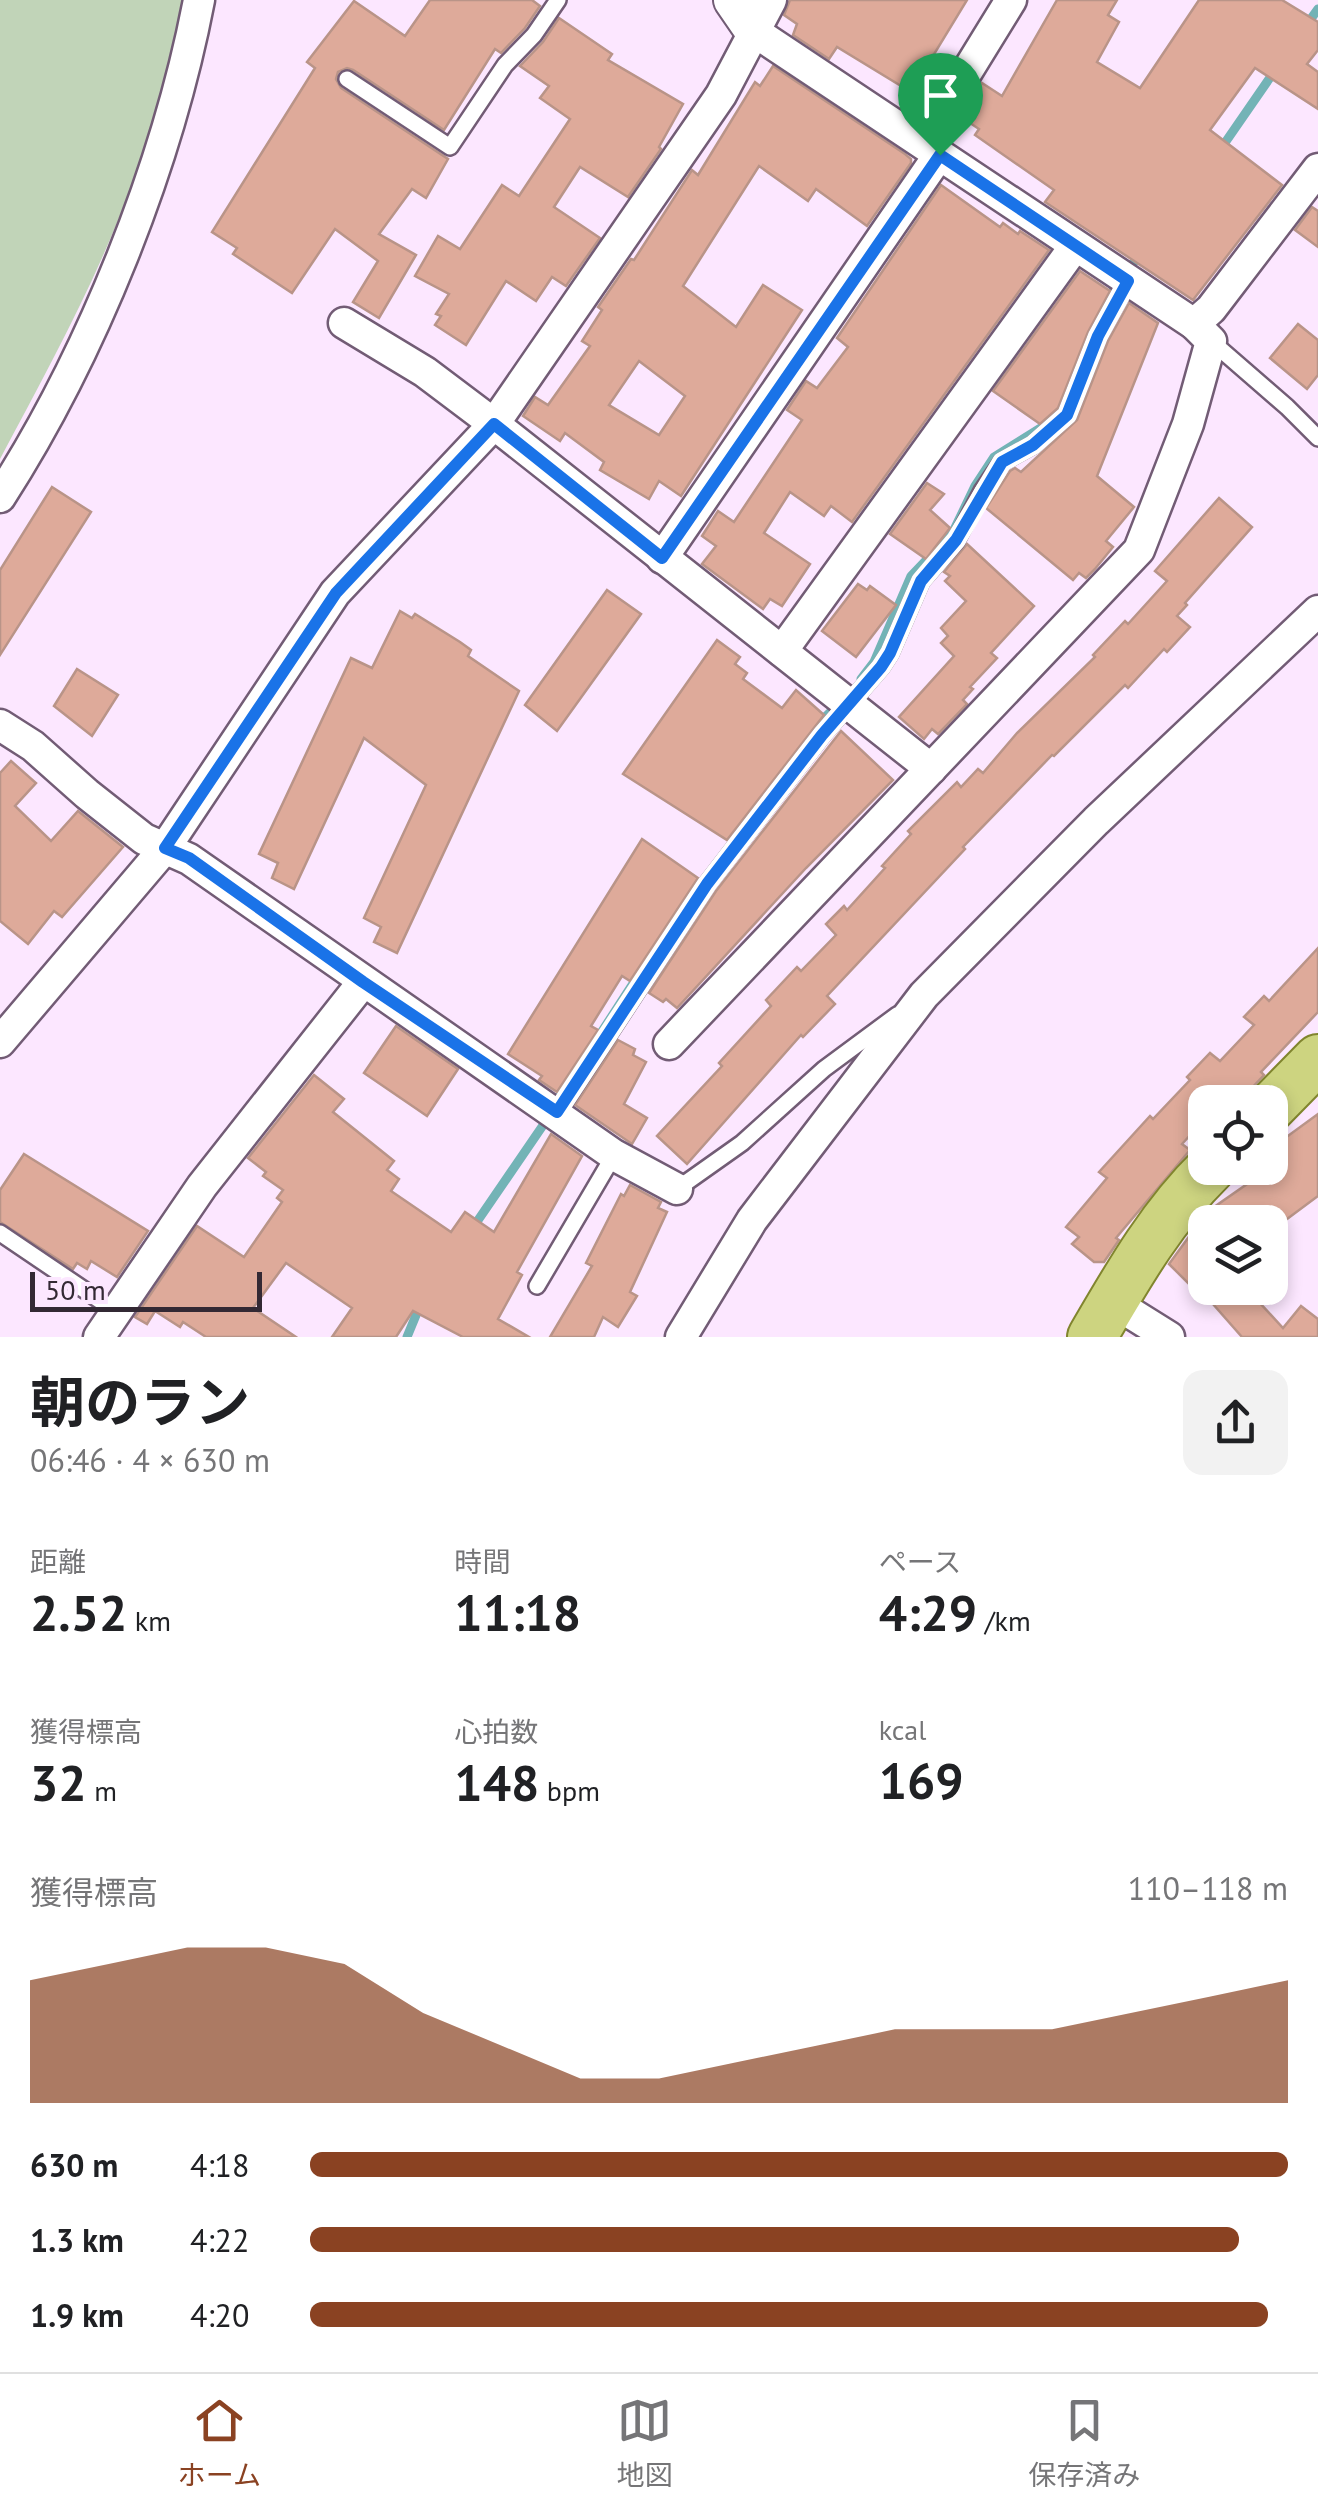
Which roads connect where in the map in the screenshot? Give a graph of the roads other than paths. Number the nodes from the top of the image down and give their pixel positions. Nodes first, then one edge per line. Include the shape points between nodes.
1 (199, 0) edge
2 (558, 0) edge
3 (734, 0) edge
4 (1011, 0) edge
5 (763, 16) edge
6 (347, 79) dead end
7 (931, 149) junction
8 (1318, 169) edge
9 (1075, 246) junction
10 (1128, 281) junction
11 (344, 323) dead end
12 (1203, 333) junction
13 (494, 424) junction
14 (1318, 438) edge
15 (0, 497) edge
16 (662, 558) junction
17 (1318, 611) edge
18 (782, 652) junction
19 (849, 704) junction
20 (0, 726) edge
21 (931, 769) junction
22 (165, 848) junction
23 (363, 982) junction
24 (924, 995) junction
25 (0, 1042) edge
26 (669, 1044) dead end
27 (1318, 1059) edge
28 (1288, 1090) edge
29 (557, 1112) junction
30 (614, 1155) junction
31 (1193, 1185) edge
32 (677, 1189) joint
33 (0, 1233) edge
34 (537, 1286) dead end
35 (1102, 1319) edge
36 (108, 1324) edge
37 (681, 1337) edge
38 (1169, 1337) edge

1 - 15 street via 171,118 84,349
2 - 6 lane via 450,147
3 - 5 street
4 - 7 street
5 - 7 street
5 - 13 street via 720,94
7 - 9 street
7 - 16 street
8 - 12 street via 1210,309
9 - 10 street
9 - 18 street
10 - 12 street
10 - 19 lane via 1067,415 1002,462 956,540 921,581 890,653
11 - 13 street
12 - 14 lane
12 - 21 street via 1188,424 1139,550
13 - 16 street
13 - 22 street via 336,593
16 - 18 street
17 - 24 street
18 - 19 street
19 - 21 street
19 - 29 lane via 707,884
20 - 22 street via 34,746 144,839
21 - 26 street
22 - 23 street via 189,858
22 - 25 street
23 - 29 street
23 - 36 street via 202,1186
24 - 32 lane
24 - 37 street via 752,1220
27 - 28 main road
29 - 30 street
30 - 32 street
30 - 34 lane
31 - 35 main road
33 - 36 lane
35 - 38 street

